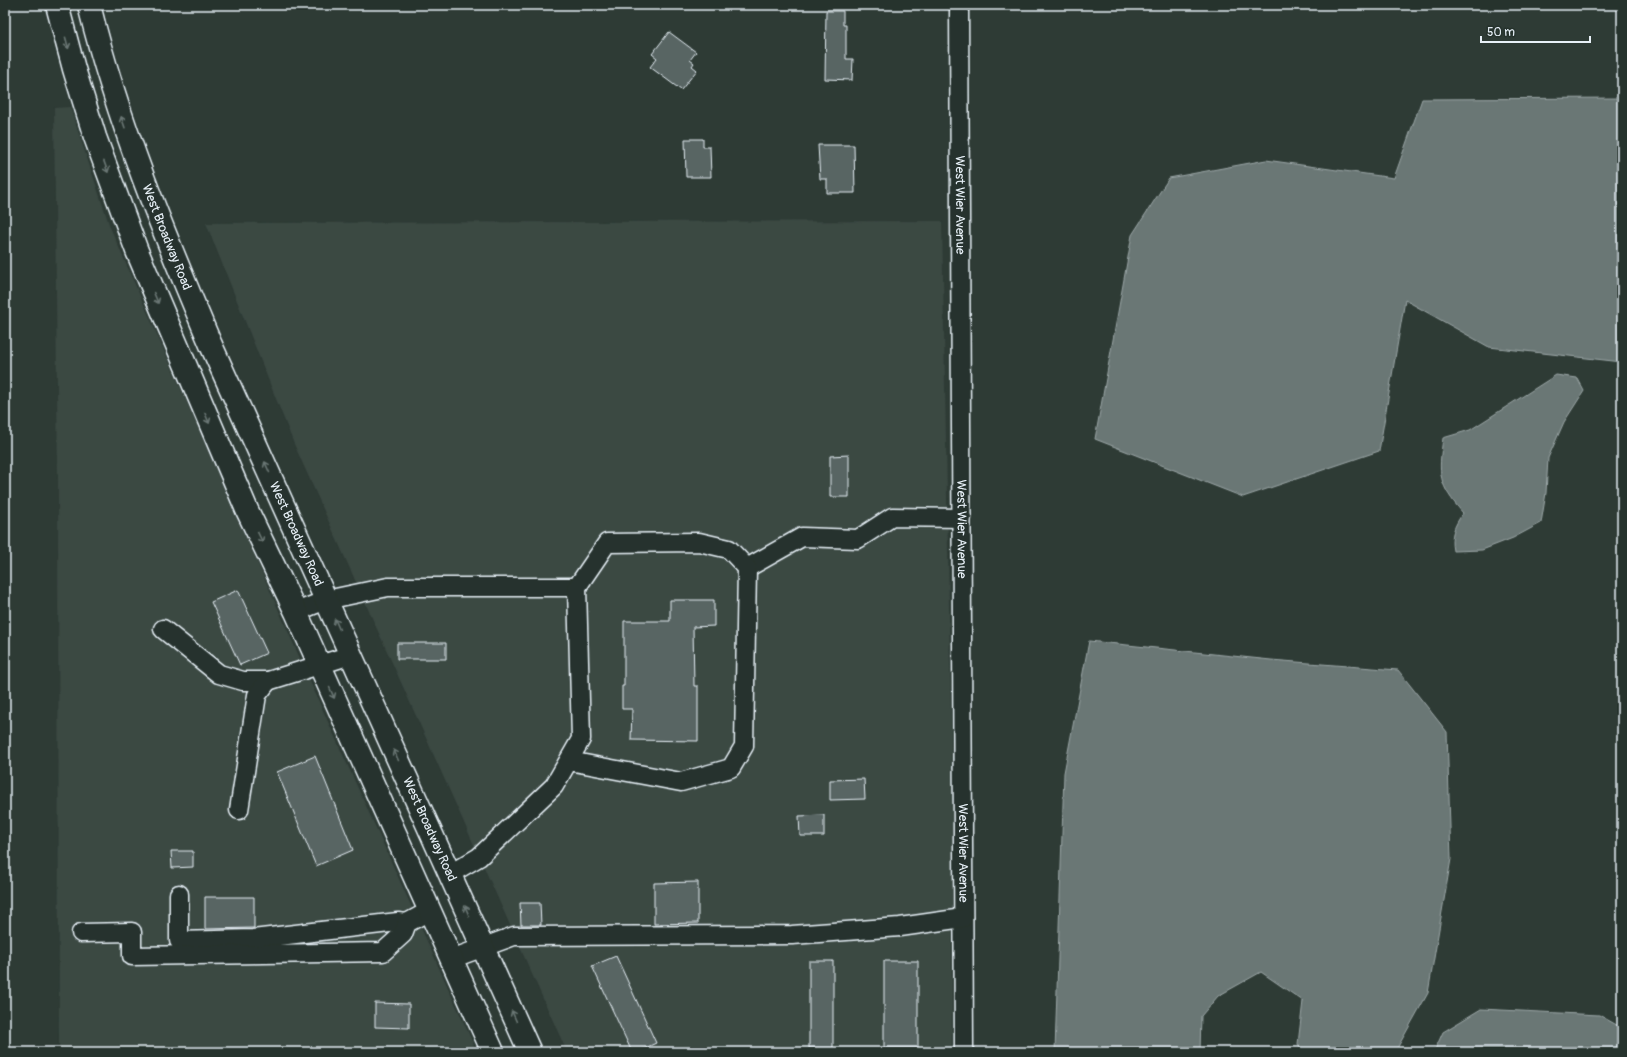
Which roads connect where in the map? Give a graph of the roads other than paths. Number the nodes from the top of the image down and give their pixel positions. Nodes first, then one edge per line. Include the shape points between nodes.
1 (57, 5) edge
2 (89, 5) edge
3 (959, 5) edge
4 (171, 250) junction
5 (141, 262) junction
6 (962, 518) junction
7 (747, 568) junction
8 (577, 587) junction
9 (326, 600) junction
10 (296, 612) junction
11 (163, 629) dead end
12 (351, 655) junction
13 (319, 665) junction
14 (268, 681) junction
15 (569, 761) junction
16 (239, 810) dead end
17 (450, 874) junction
18 (179, 894) dead end
19 (429, 911) junction
20 (963, 918) junction
21 (407, 923) junction
22 (81, 933) dead end
23 (483, 947) junction
24 (451, 959) junction
25 (493, 1052) edge
26 (530, 1052) edge
27 (964, 1052) edge

1 -> 5 main road via 95,137
4 -> 2 main road, West Broadway Road via 117,105
3 - 6 street, West Wier Avenue
4 - 5 main road
9 -> 4 main road, West Broadway Road
5 -> 10 main road via 246,510
6 - 7 street via 892,517 858,539 802,537
6 - 20 street, West Wier Avenue
7 - 8 street via 729,549 699,542 608,543
7 - 15 street via 744,746 731,768 681,782
8 - 9 street via 388,587
8 - 15 street via 581,739
9 - 10 street
12 -> 9 main road, West Broadway Road
10 - 13 main road
11 - 14 street via 219,674 243,681
12 - 13 street
17 -> 12 main road, West Broadway Road
13 - 14 street
13 -> 19 main road
14 - 16 street via 257,695
15 - 17 street via 554,786 479,857
23 -> 17 main road, West Broadway Road
18 - 21 street via 179,941 253,938
19 - 21 street
19 - 24 main road
20 - 23 street via 900,927 792,936 514,936
20 - 27 street, West Wier Avenue
21 - 22 street via 402,934 383,952 132,956 132,932
23 - 24 street
26 -> 23 main road, West Broadway Road
24 - 25 main road

